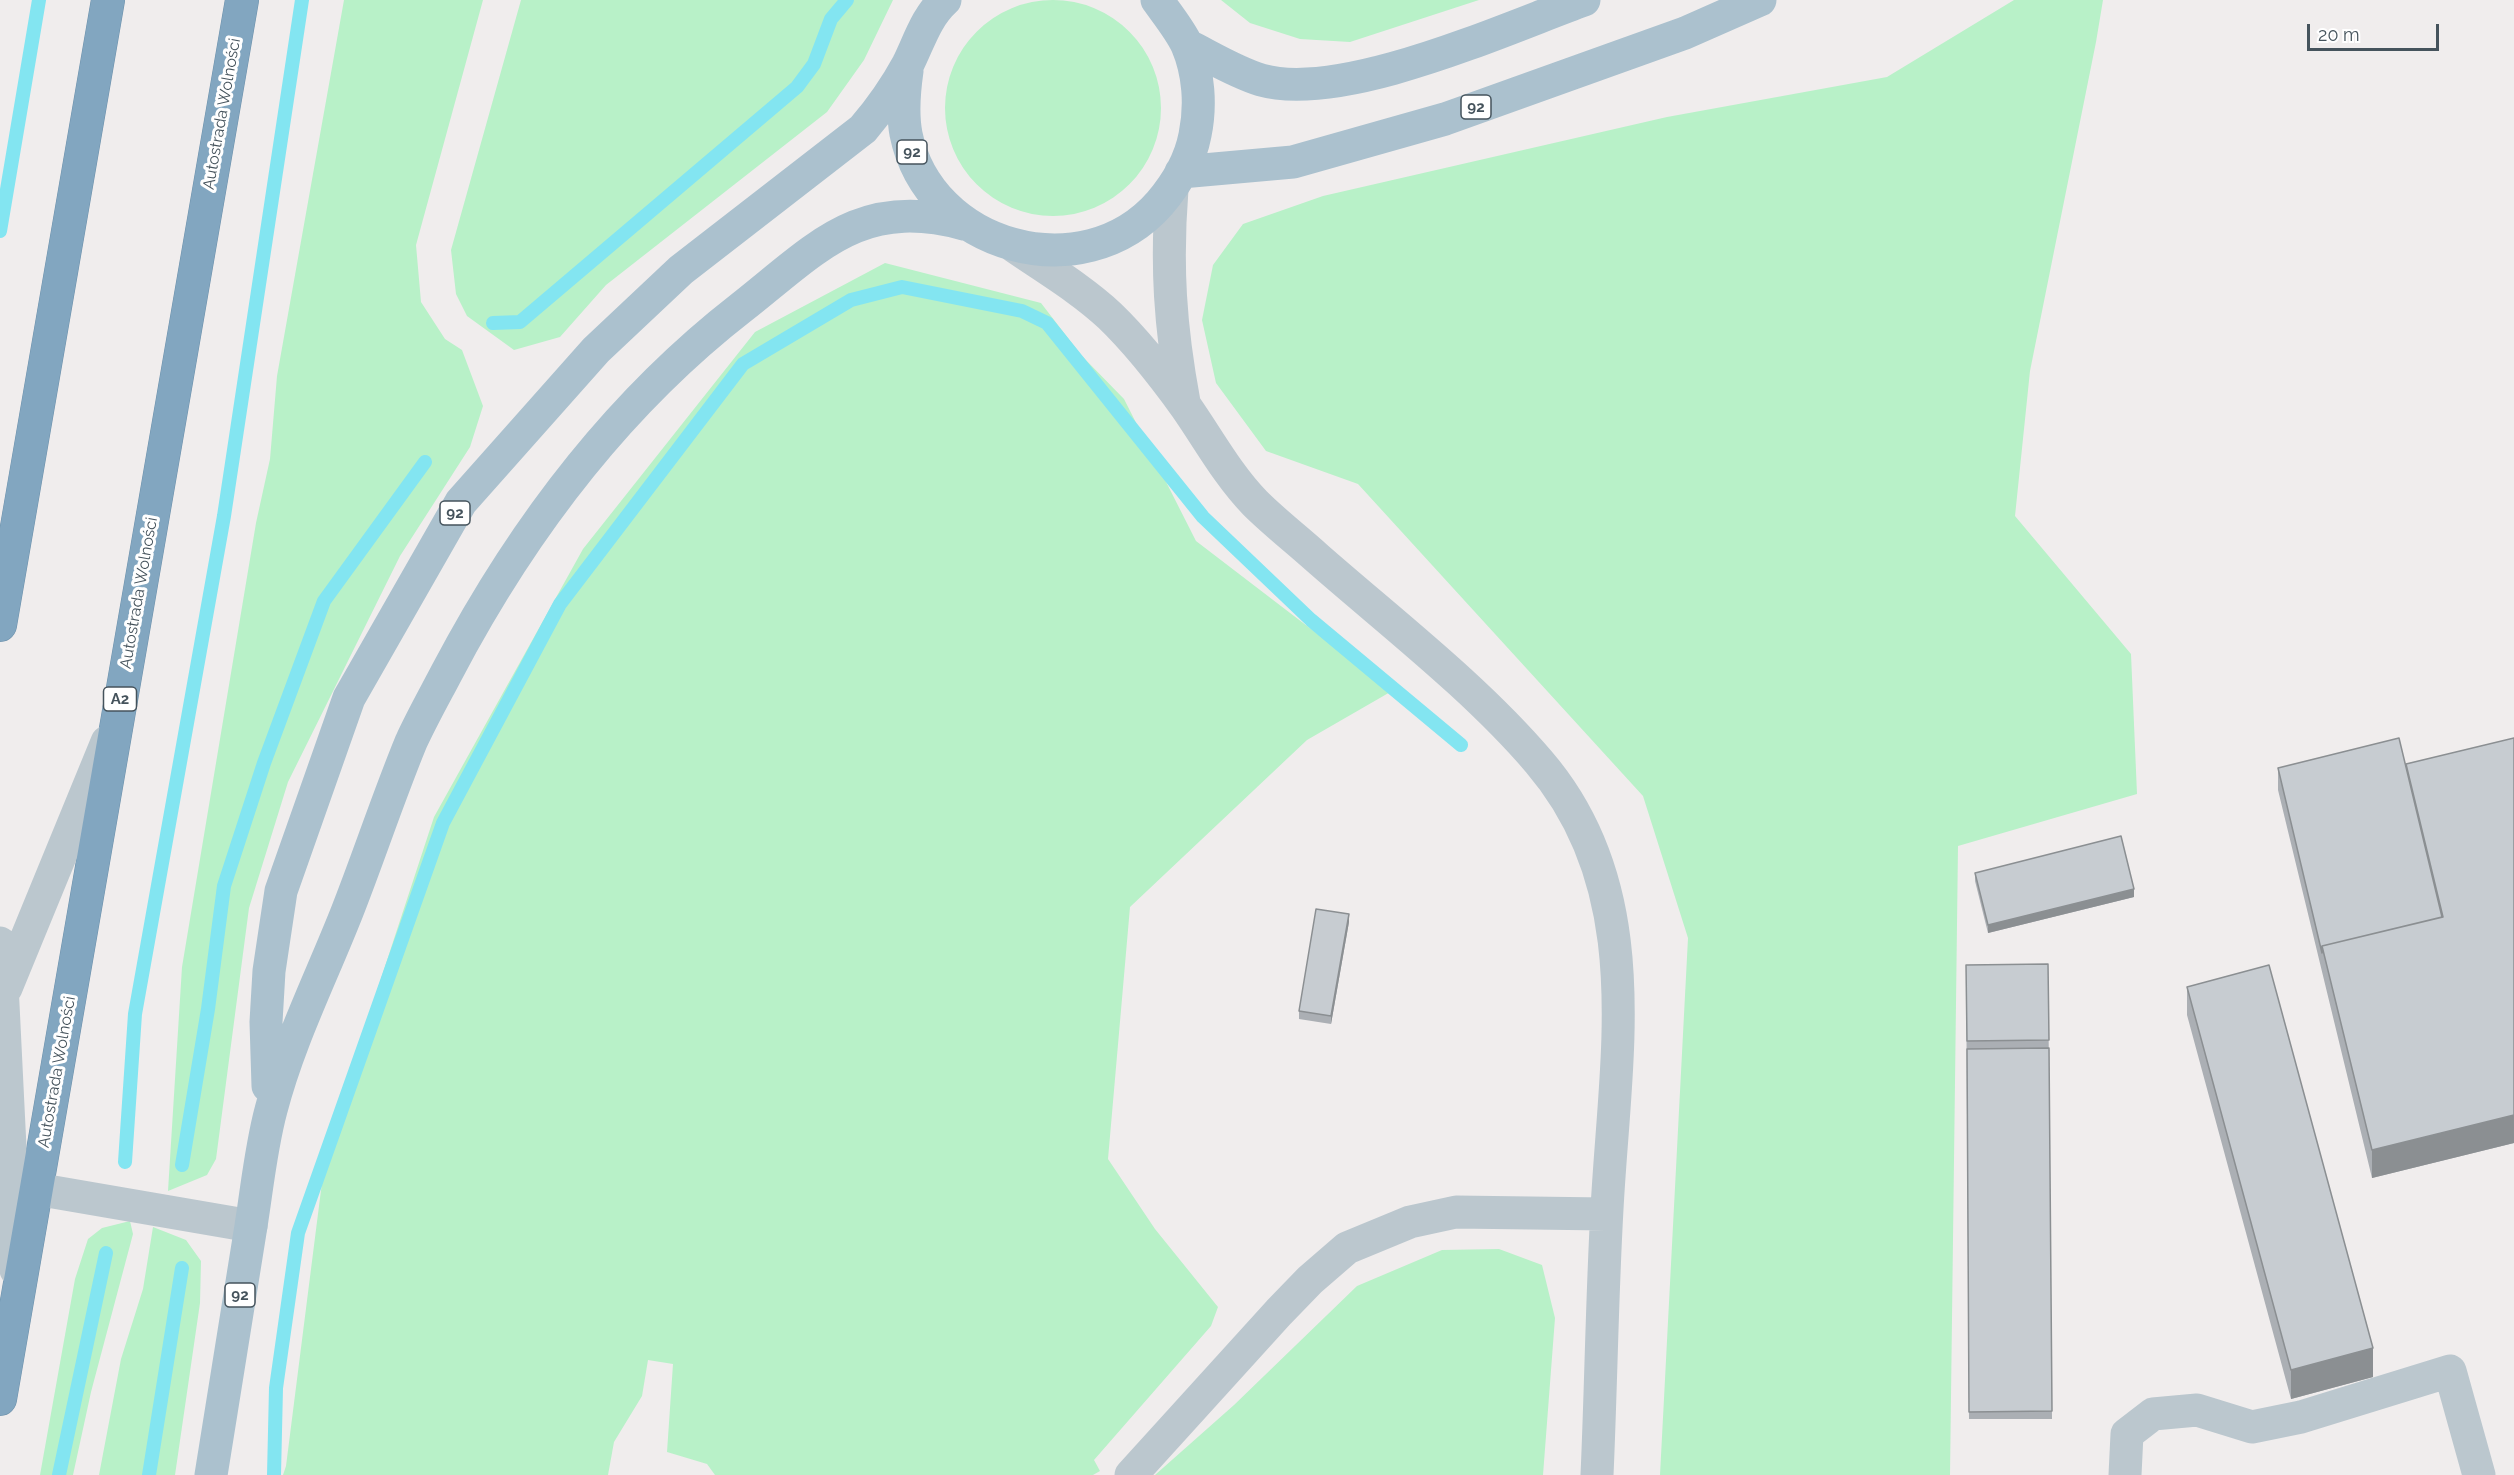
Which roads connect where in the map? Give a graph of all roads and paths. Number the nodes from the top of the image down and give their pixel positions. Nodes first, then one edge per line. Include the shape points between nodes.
1 (108, 0) edge
2 (242, 0) edge
3 (945, 0) edge
4 (1157, 0) edge
5 (1584, 0) edge
6 (1760, 0) edge
7 (1187, 45) junction
8 (908, 63) junction
9 (1177, 181) junction
10 (964, 224) junction
11 (1015, 247) junction
12 (1185, 407) junction
13 (0, 625) edge
14 (117, 718) junction
15 (0, 942) edge
16 (1, 1000) edge
17 (269, 1114) junction
18 (36, 1189) junction
19 (1606, 1214) junction
20 (251, 1226) junction
21 (17, 1301) junction
22 (0, 1399) edge
23 (211, 1475) edge
24 (1131, 1475) edge
25 (1597, 1475) edge
26 (2125, 1475) edge
27 (2479, 1475) edge

1 - 13 highway
2 - 14 highway, Autostrada Wolności / A2
3 - 8 main road, 92 via 922,31
4 - 7 main road, 92
5 - 7 main road, 92 via 1393,69 1321,84 1262,80
6 - 9 main road, 92 via 1685,33 1445,118 1293,162
7 - 9 main road, 92 via 1195,69 1198,122 1192,148
8 - 10 main road, 92 via 903,99 906,135 918,169 939,199
8 - 17 main road, 92 via 886,101 863,129 681,270 596,350 461,502 349,698 281,891 266,1022
9 - 11 main road, 92 via 1152,211 1102,242 1064,250
9 - 12 street via 1167,276
10 - 11 main road, 92
10 - 17 main road, 92 via 937,216 909,214 862,222 837,236 723,321 660,379 607,435 558,496 473,623 412,740 347,911 290,1045
11 - 12 street via 1078,289 1113,319
12 - 19 street via 1222,464 1256,504 1482,702 1540,764 1574,808 1592,848 1616,942 1619,1002
14 - 16 street
14 - 18 highway, Autostrada Wolności / A2
15 - 16 street
16 - 21 street
17 - 20 main road, 92
18 - 20 street
18 - 21 highway, Autostrada Wolności / A2
19 - 24 street via 1456,1212 1410,1222 1347,1248 1294,1296
19 - 25 street
20 - 23 main road, 92
21 - 22 highway, Autostrada Wolności / A2
26 - 27 street via 2127,1434 2153,1414 2197,1410 2252,1427 2301,1417 2450,1371

